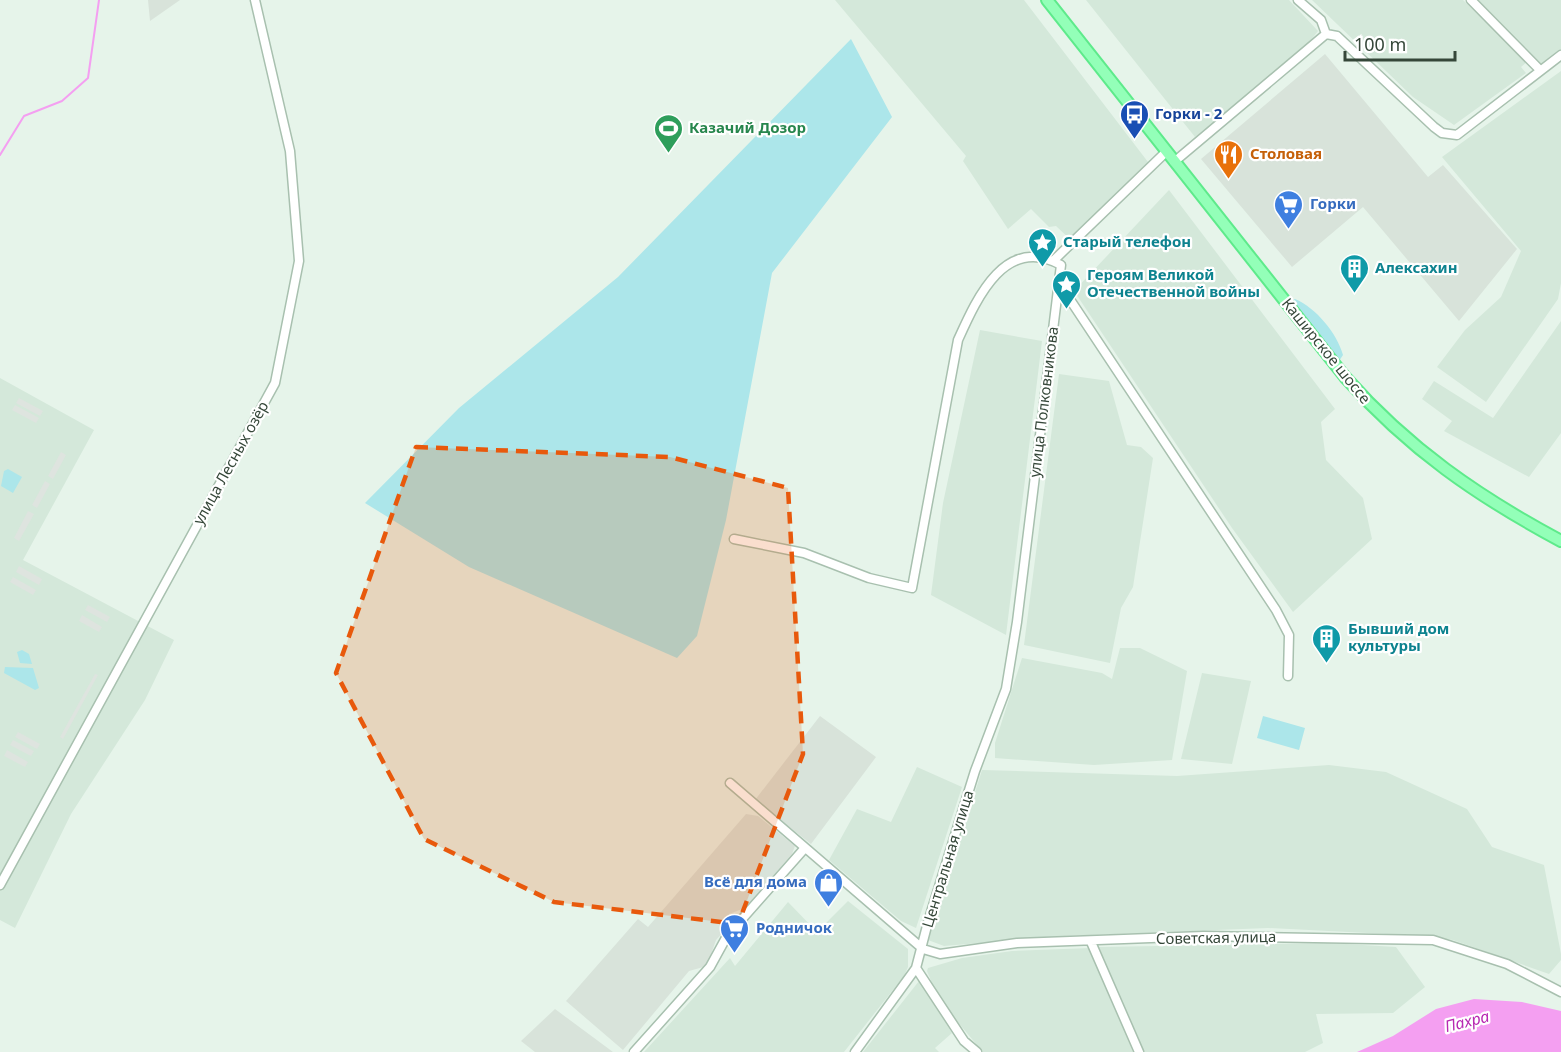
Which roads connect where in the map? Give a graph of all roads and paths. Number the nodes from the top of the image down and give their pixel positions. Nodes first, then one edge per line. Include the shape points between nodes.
1 (255, 0) edge
2 (1047, 0) edge
3 (1298, 0) edge
4 (1471, 0) edge
5 (1326, 34) junction
6 (1561, 55) edge
7 (1540, 70) junction
8 (1166, 152) junction
9 (1174, 162) junction
10 (1053, 261) junction
11 (1059, 283) junction
12 (734, 539) dead end
13 (1561, 541) edge
14 (1012, 651) joint
15 (1288, 676) dead end
16 (730, 783) dead end
17 (804, 849) junction
18 (0, 885) edge
19 (1091, 942) junction
20 (923, 949) junction
21 (916, 968) junction
22 (1561, 992) edge
23 (634, 1052) edge
24 (855, 1052) edge
25 (977, 1052) edge
26 (1138, 1052) edge

1 - 18 street, улица Лесных озёр via 290,151 298,261 276,383
2 - 8 main road, Каширское шоссе
3 - 5 street via 1321,20
4 - 7 street
5 - 7 street via 1337,36 1442,133 1457,135
5 - 9 street
6 - 7 street
8 - 9 main road, Каширское шоссе
8 - 10 street
9 - 13 main road, Каширское шоссе via 1340,370 1404,439 1505,511
10 - 11 street, улица Полковникова via 1061,265
10 - 12 street via 1033,256 1011,260 974,306 958,340 912,588 869,578 804,553
11 - 14 street, улица Полковникова
11 - 15 street via 1276,610 1289,635
14 - 20 street, Центральная улица via 1006,689 968,792
16 - 17 street
17 - 20 street
17 - 23 street via 727,936 710,967
19 - 20 street, Советская улица via 1017,943 940,954
19 - 22 street, Советская улица via 1204,936 1432,940 1507,964
19 - 26 street
20 - 21 street, Центральная улица
21 - 24 street, Центральная улица
21 - 25 street via 964,1041

